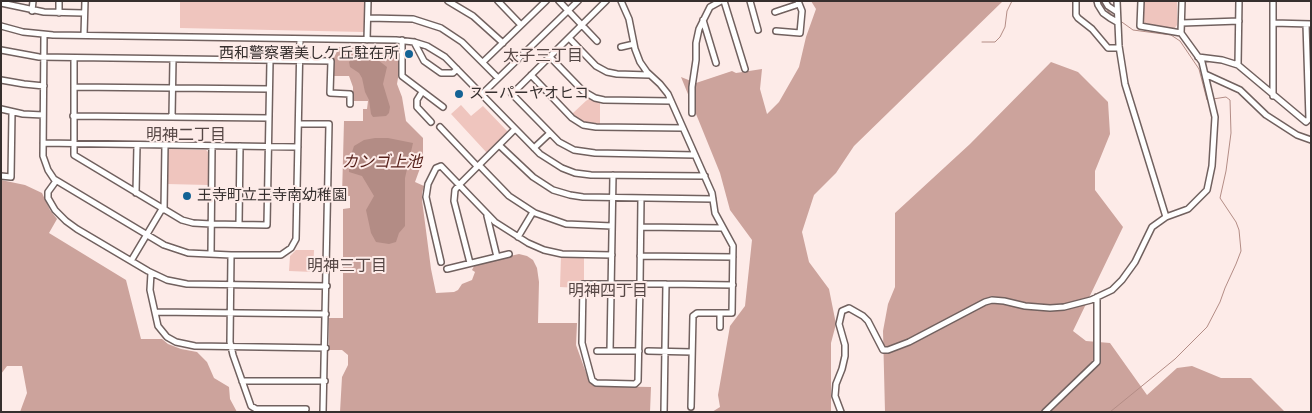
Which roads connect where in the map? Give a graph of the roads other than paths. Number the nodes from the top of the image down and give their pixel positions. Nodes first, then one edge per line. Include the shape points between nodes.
1 (32, 1) edge
2 (59, 1) edge
3 (85, 1) edge
4 (368, 1) edge
5 (448, 1) edge
6 (498, 1) edge
7 (508, 1) edge
8 (546, 1) edge
9 (559, 1) edge
10 (578, 1) edge
11 (606, 1) edge
12 (621, 1) edge
13 (722, 1) edge
14 (750, 1) edge
15 (1076, 1) edge
16 (1097, 1) edge
17 (1105, 1) edge
18 (1117, 1) edge
19 (1141, 1) edge
20 (1182, 1) edge
21 (1239, 1) edge
22 (1273, 1) edge
23 (799, 2) edge
24 (1, 3) edge
25 (503, 6) junction
26 (32, 11) junction
27 (568, 11) junction
28 (775, 12) dead end
29 (1117, 12) junction
30 (59, 13) junction
31 (84, 13) junction
32 (368, 18) junction
33 (703, 20) junction
34 (1238, 21) junction
35 (1117, 22) junction
36 (1182, 23) junction
37 (1273, 23) junction
38 (1309, 24) edge
39 (521, 25) junction
40 (582, 25) junction
41 (1, 26) edge
42 (758, 30) dead end
43 (776, 31) dead end
44 (1181, 33) junction
45 (44, 34) junction
46 (84, 36) junction
47 (568, 38) junction
48 (300, 39) junction
49 (367, 40) junction
50 (402, 40) junction
51 (597, 41) dead end
52 (414, 42) junction
53 (503, 43) junction
54 (634, 44) junction
55 (621, 47) dead end
56 (431, 48) junction
57 (1119, 48) junction
58 (1, 50) edge
59 (550, 56) junction
60 (44, 57) junction
61 (1198, 57) junction
62 (74, 58) junction
63 (173, 59) junction
64 (423, 59) junction
65 (270, 61) junction
66 (300, 61) junction
67 (483, 62) junction
68 (716, 63) dead end
69 (1238, 66) junction
70 (457, 69) junction
71 (745, 69) dead end
72 (1205, 74) junction
73 (531, 75) junction
74 (650, 75) junction
75 (498, 78) junction
76 (1, 80) edge
77 (44, 86) junction
78 (74, 87) junction
79 (172, 88) junction
80 (269, 89) junction
81 (422, 92) junction
82 (482, 94) junction
83 (1273, 96) junction
84 (671, 101) junction
85 (350, 104) dead end
86 (443, 107) dead end
87 (1, 109) edge
88 (12, 112) junction
89 (692, 113) dead end
90 (43, 115) junction
91 (73, 116) junction
92 (172, 117) junction
93 (269, 118) junction
94 (431, 122) dead end
95 (299, 124) junction
96 (440, 128) dead end
97 (683, 128) junction
98 (515, 129) junction
99 (550, 133) junction
100 (1311, 140) edge
101 (43, 143) junction
102 (73, 144) junction
103 (137, 144) junction
104 (165, 145) junction
105 (499, 145) junction
106 (212, 146) junction
107 (240, 146) junction
108 (268, 146) junction
109 (298, 147) junction
110 (534, 148) junction
111 (695, 155) junction
112 (478, 166) junction
113 (613, 175) junction
114 (1, 176) edge
115 (705, 176) junction
116 (56, 181) junction
117 (459, 185) junction
118 (136, 194) junction
119 (612, 198) junction
120 (641, 198) junction
121 (713, 199) junction
122 (163, 210) junction
123 (533, 212) junction
124 (487, 214) junction
125 (1166, 217) junction
126 (211, 224) junction
127 (239, 224) junction
128 (612, 226) junction
129 (640, 227) junction
130 (723, 228) junction
131 (146, 235) junction
132 (518, 237) junction
133 (211, 254) junction
134 (509, 254) dead end
135 (231, 255) junction
136 (612, 255) junction
137 (640, 256) junction
138 (497, 257) junction
139 (733, 257) junction
140 (131, 261) junction
141 (441, 262) dead end
142 (470, 263) junction
143 (447, 269) dead end
144 (151, 273) junction
145 (611, 284) junction
146 (640, 284) junction
147 (666, 284) junction
148 (231, 285) junction
149 (732, 285) junction
150 (326, 286) junction
151 (1098, 297) junction
152 (155, 312) junction
153 (230, 313) junction
154 (720, 313) junction
155 (326, 314) junction
156 (720, 327) dead end
157 (231, 347) junction
158 (326, 348) junction
159 (597, 350) dead end
160 (610, 351) junction
161 (639, 351) junction
162 (648, 351) dead end
163 (665, 352) junction
164 (692, 352) junction
165 (242, 381) junction
166 (325, 381) junction
167 (691, 407) dead end
168 (306, 409) dead end
169 (270, 410) edge
170 (323, 412) edge
171 (664, 412) edge
172 (841, 412) edge
173 (1045, 412) edge

1 - 26 street
2 - 30 street
3 - 31 street
4 - 32 street
5 - 53 street via 474,16
6 - 25 street
7 - 25 street
8 - 39 street
9 - 27 street
10 - 27 street
11 - 40 street
12 - 54 street
13 - 33 street via 710,7
13 - 71 street
14 - 42 street
15 - 57 street via 1078,18 1108,48
16 - 35 street via 1103,13
17 - 29 street
18 - 29 street
19 - 44 street via 1140,26
20 - 36 street
21 - 34 street
22 - 37 street
23 - 28 street
23 - 43 street via 802,11 800,33
24 - 26 street
25 - 39 street
26 - 30 street
27 - 40 street
27 - 75 street
29 - 35 street
30 - 31 street
31 - 46 street
32 - 49 street
32 - 67 street via 412,19 430,23 455,36
33 - 68 street
33 - 89 street via 696,43
34 - 36 street
34 - 69 street
35 - 57 street
36 - 44 street
37 - 38 street
37 - 83 street
38 - 83 street via 1309,119 1306,122
39 - 53 street
40 - 47 street
40 - 51 street
41 - 45 street
44 - 61 street
45 - 46 street
45 - 60 street
46 - 48 street
47 - 59 street
47 - 74 street via 603,70 614,74
48 - 49 street
48 - 66 street
49 - 50 street
50 - 52 street
50 - 81 street via 402,76
52 - 56 street
52 - 64 street
53 - 67 street
54 - 55 street
54 - 74 street via 640,62
56 - 64 street
56 - 70 street
57 - 125 street via 1129,100
58 - 60 street
59 - 73 street
59 - 84 street via 592,97
60 - 62 street
60 - 77 street
61 - 69 street
61 - 72 street
62 - 63 street
62 - 78 street
63 - 65 street
63 - 79 street
64 - 70 street via 443,74
65 - 66 street
65 - 80 street
66 - 85 street via 331,62 330,94 350,94
66 - 95 street
67 - 75 street
69 - 83 street
70 - 82 street
72 - 100 street via 1240,90 1266,115
72 - 125 street via 1215,117 1207,190 1188,209
73 - 97 street via 572,118 583,125
73 - 99 street via 512,94
74 - 84 street via 664,88
75 - 82 street
76 - 77 street
77 - 90 street
78 - 79 street
78 - 91 street
79 - 80 street
79 - 92 street
80 - 93 street
81 - 86 street
81 - 94 street via 416,100 417,107
82 - 98 street
84 - 97 street
87 - 88 street
88 - 90 street
88 - 114 street via 12,177
90 - 101 street
91 - 92 street
91 - 102 street
92 - 93 street
93 - 108 street
95 - 109 street
95 - 150 street via 329,124
96 - 112 street
97 - 111 street
98 - 105 street
98 - 110 street
99 - 110 street
99 - 111 street via 564,145 583,152
101 - 102 street
101 - 116 street via 44,161
102 - 103 street
102 - 118 street via 76,158
103 - 104 street
103 - 118 street
104 - 106 street
104 - 122 street
105 - 112 street
105 - 119 street via 528,173 553,190 577,197
106 - 107 street
106 - 126 street
107 - 108 street
107 - 127 street
108 - 109 street
108 - 127 street via 267,225
109 - 135 street via 294,243 278,255
110 - 113 street via 568,171
111 - 115 street
112 - 117 street
112 - 123 street via 509,196
113 - 115 street
113 - 119 street
115 - 121 street
116 - 131 street
116 - 140 street via 47,194 60,215
117 - 124 street
117 - 141 street via 441,166 436,168 427,189 426,202
117 - 142 street via 454,201
118 - 122 street
119 - 120 street
119 - 128 street
120 - 121 street
120 - 129 street
121 - 130 street via 715,213
122 - 126 street via 188,222
122 - 131 street
123 - 128 street via 566,224
123 - 132 street
124 - 132 street
124 - 138 street
125 - 151 street via 1152,227 1122,280
126 - 127 street
126 - 133 street
128 - 136 street
129 - 130 street
129 - 137 street
130 - 139 street via 733,246
131 - 133 street via 177,250
131 - 140 street
132 - 136 street via 562,254
133 - 135 street
134 - 138 street
135 - 148 street
136 - 145 street
137 - 139 street
137 - 146 street
138 - 142 street
139 - 149 street
140 - 144 street
142 - 143 street
144 - 148 street via 181,284
144 - 152 street via 150,290
145 - 146 street
145 - 160 street
145 - 161 street via 583,284 582,343 592,380 596,384 635,384 638,381
146 - 147 street
146 - 161 street
147 - 149 street
147 - 163 street
148 - 150 street
148 - 153 street
149 - 154 street via 732,313
150 - 155 street
151 - 172 street via 1075,305 1050,308 992,300 888,350 883,350 863,316 849,308 842,311 839,324 845,356 835,396
151 - 173 street via 1097,362
152 - 153 street
152 - 157 street via 160,330 171,340 188,346
153 - 155 street
153 - 157 street
154 - 156 street
154 - 164 street via 697,313 693,316
155 - 158 street
157 - 158 street
157 - 165 street
158 - 166 street
159 - 160 street
160 - 161 street
162 - 163 street
163 - 164 street
163 - 171 street
164 - 167 street
165 - 166 street
165 - 169 street via 253,408
166 - 170 street
168 - 169 street

